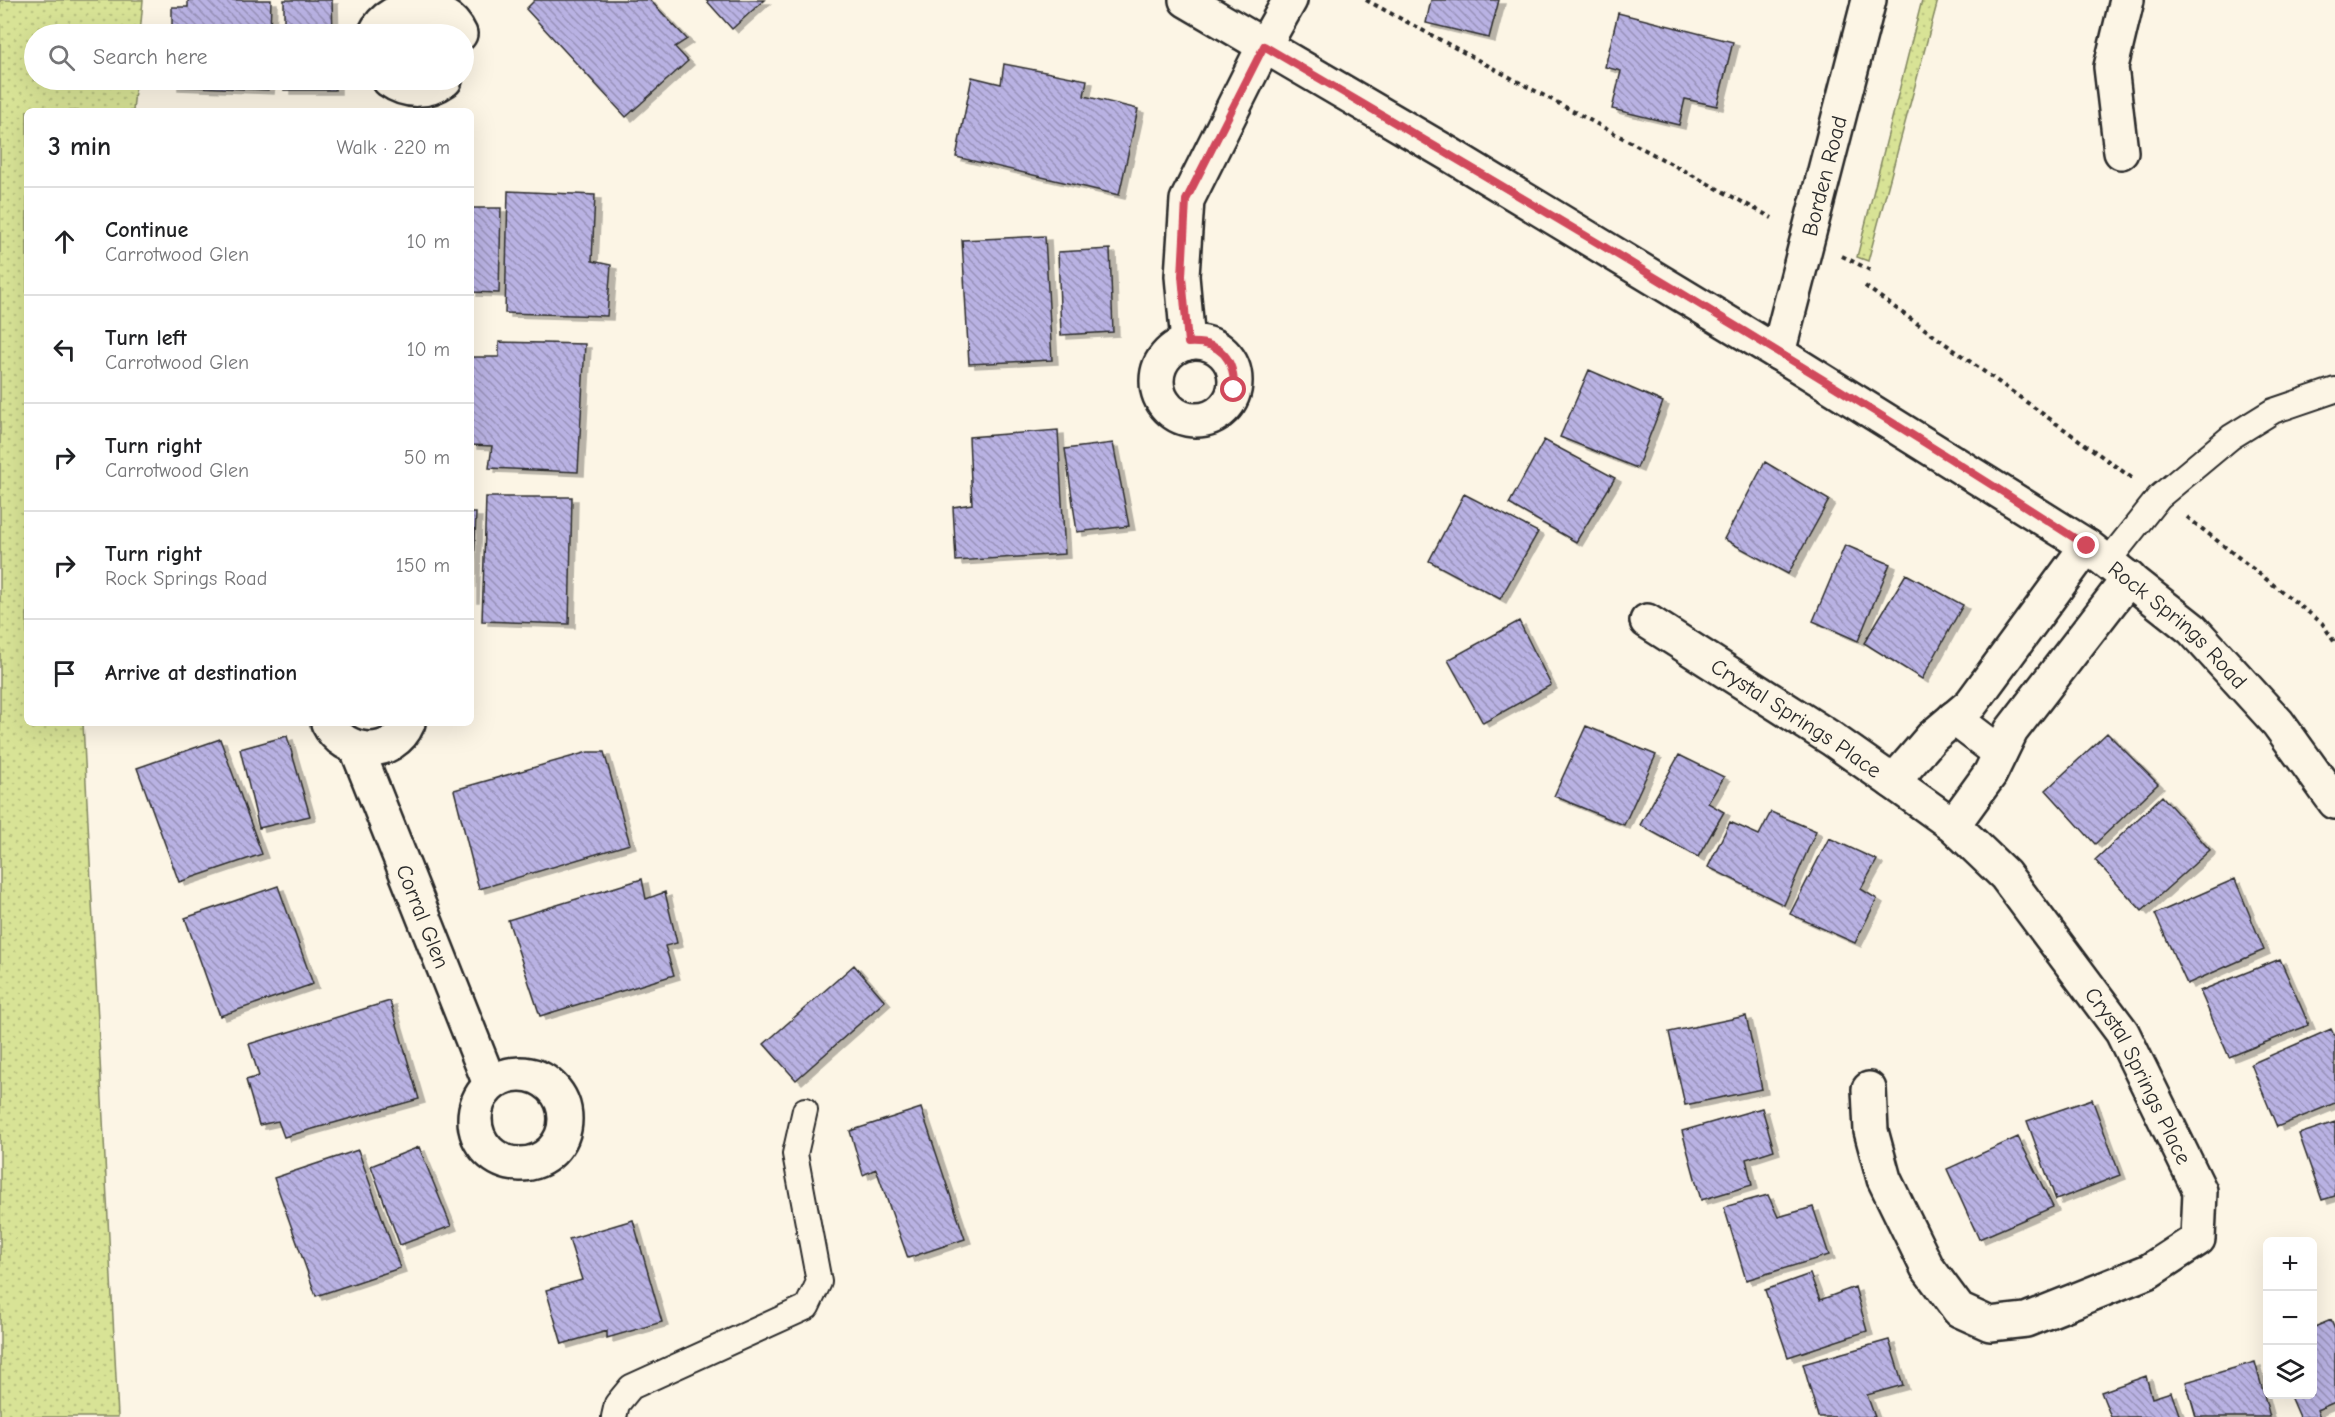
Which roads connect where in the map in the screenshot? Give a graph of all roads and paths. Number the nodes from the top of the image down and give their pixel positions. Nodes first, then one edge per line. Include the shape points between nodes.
1 (1186, 0) edge
2 (1290, 0) edge
3 (1366, 0) edge
4 (1869, 0) edge
5 (2127, 0) edge
6 (433, 2) edge
7 (380, 24) edge
8 (455, 24) edge
9 (1264, 46) junction
10 (2121, 152) dead end
11 (1808, 238) junction
12 (1872, 271) dead end
13 (1865, 286) dead end
14 (1188, 343) dead end
15 (1778, 353) junction
16 (2335, 390) edge
17 (2159, 497) junction
18 (2108, 562) junction
19 (1647, 621) dead end
20 (2335, 643) edge
21 (1954, 718) junction
22 (329, 726) edge
23 (406, 726) edge
24 (357, 749) junction
25 (2000, 753) junction
26 (1893, 782) junction
27 (2335, 802) edge
28 (1953, 825) junction
29 (490, 1084) dead end
30 (1869, 1089) dead end
31 (805, 1110) dead end
32 (614, 1417) edge

1 - 9 street, Rock Springs Road
2 - 9 street
3 - 11 path
4 - 11 street, Borden Road
5 - 10 street via 2111,67
6 - 7 street via 403,4
6 - 8 street
9 - 14 street via 1186,200 1182,276
9 - 15 street, Rock Springs Road
11 - 12 path
11 - 15 street, Borden Road
13 - 17 path
15 - 18 street, Rock Springs Road
16 - 17 lane via 2273,411 2231,436
17 - 18 lane
17 - 20 path via 2208,531 2322,623
18 - 21 street
18 - 25 street
18 - 27 street, Rock Springs Road via 2192,628 2278,723
19 - 26 street, Crystal Springs Place
21 - 25 street
21 - 26 street
22 - 24 street via 344,743
23 - 24 street via 397,740 385,747
24 - 29 street, Corral Glen
25 - 28 street via 1990,774
26 - 28 street, Crystal Springs Place
28 - 30 street, Crystal Springs Place via 2004,875 2122,1032 2200,1191 2198,1239 2149,1271 2026,1320 1990,1324 1980,1320 1959,1310 1927,1267 1889,1189 1871,1131
31 - 32 lane via 795,1154 819,1282 807,1307 632,1387 617,1404

